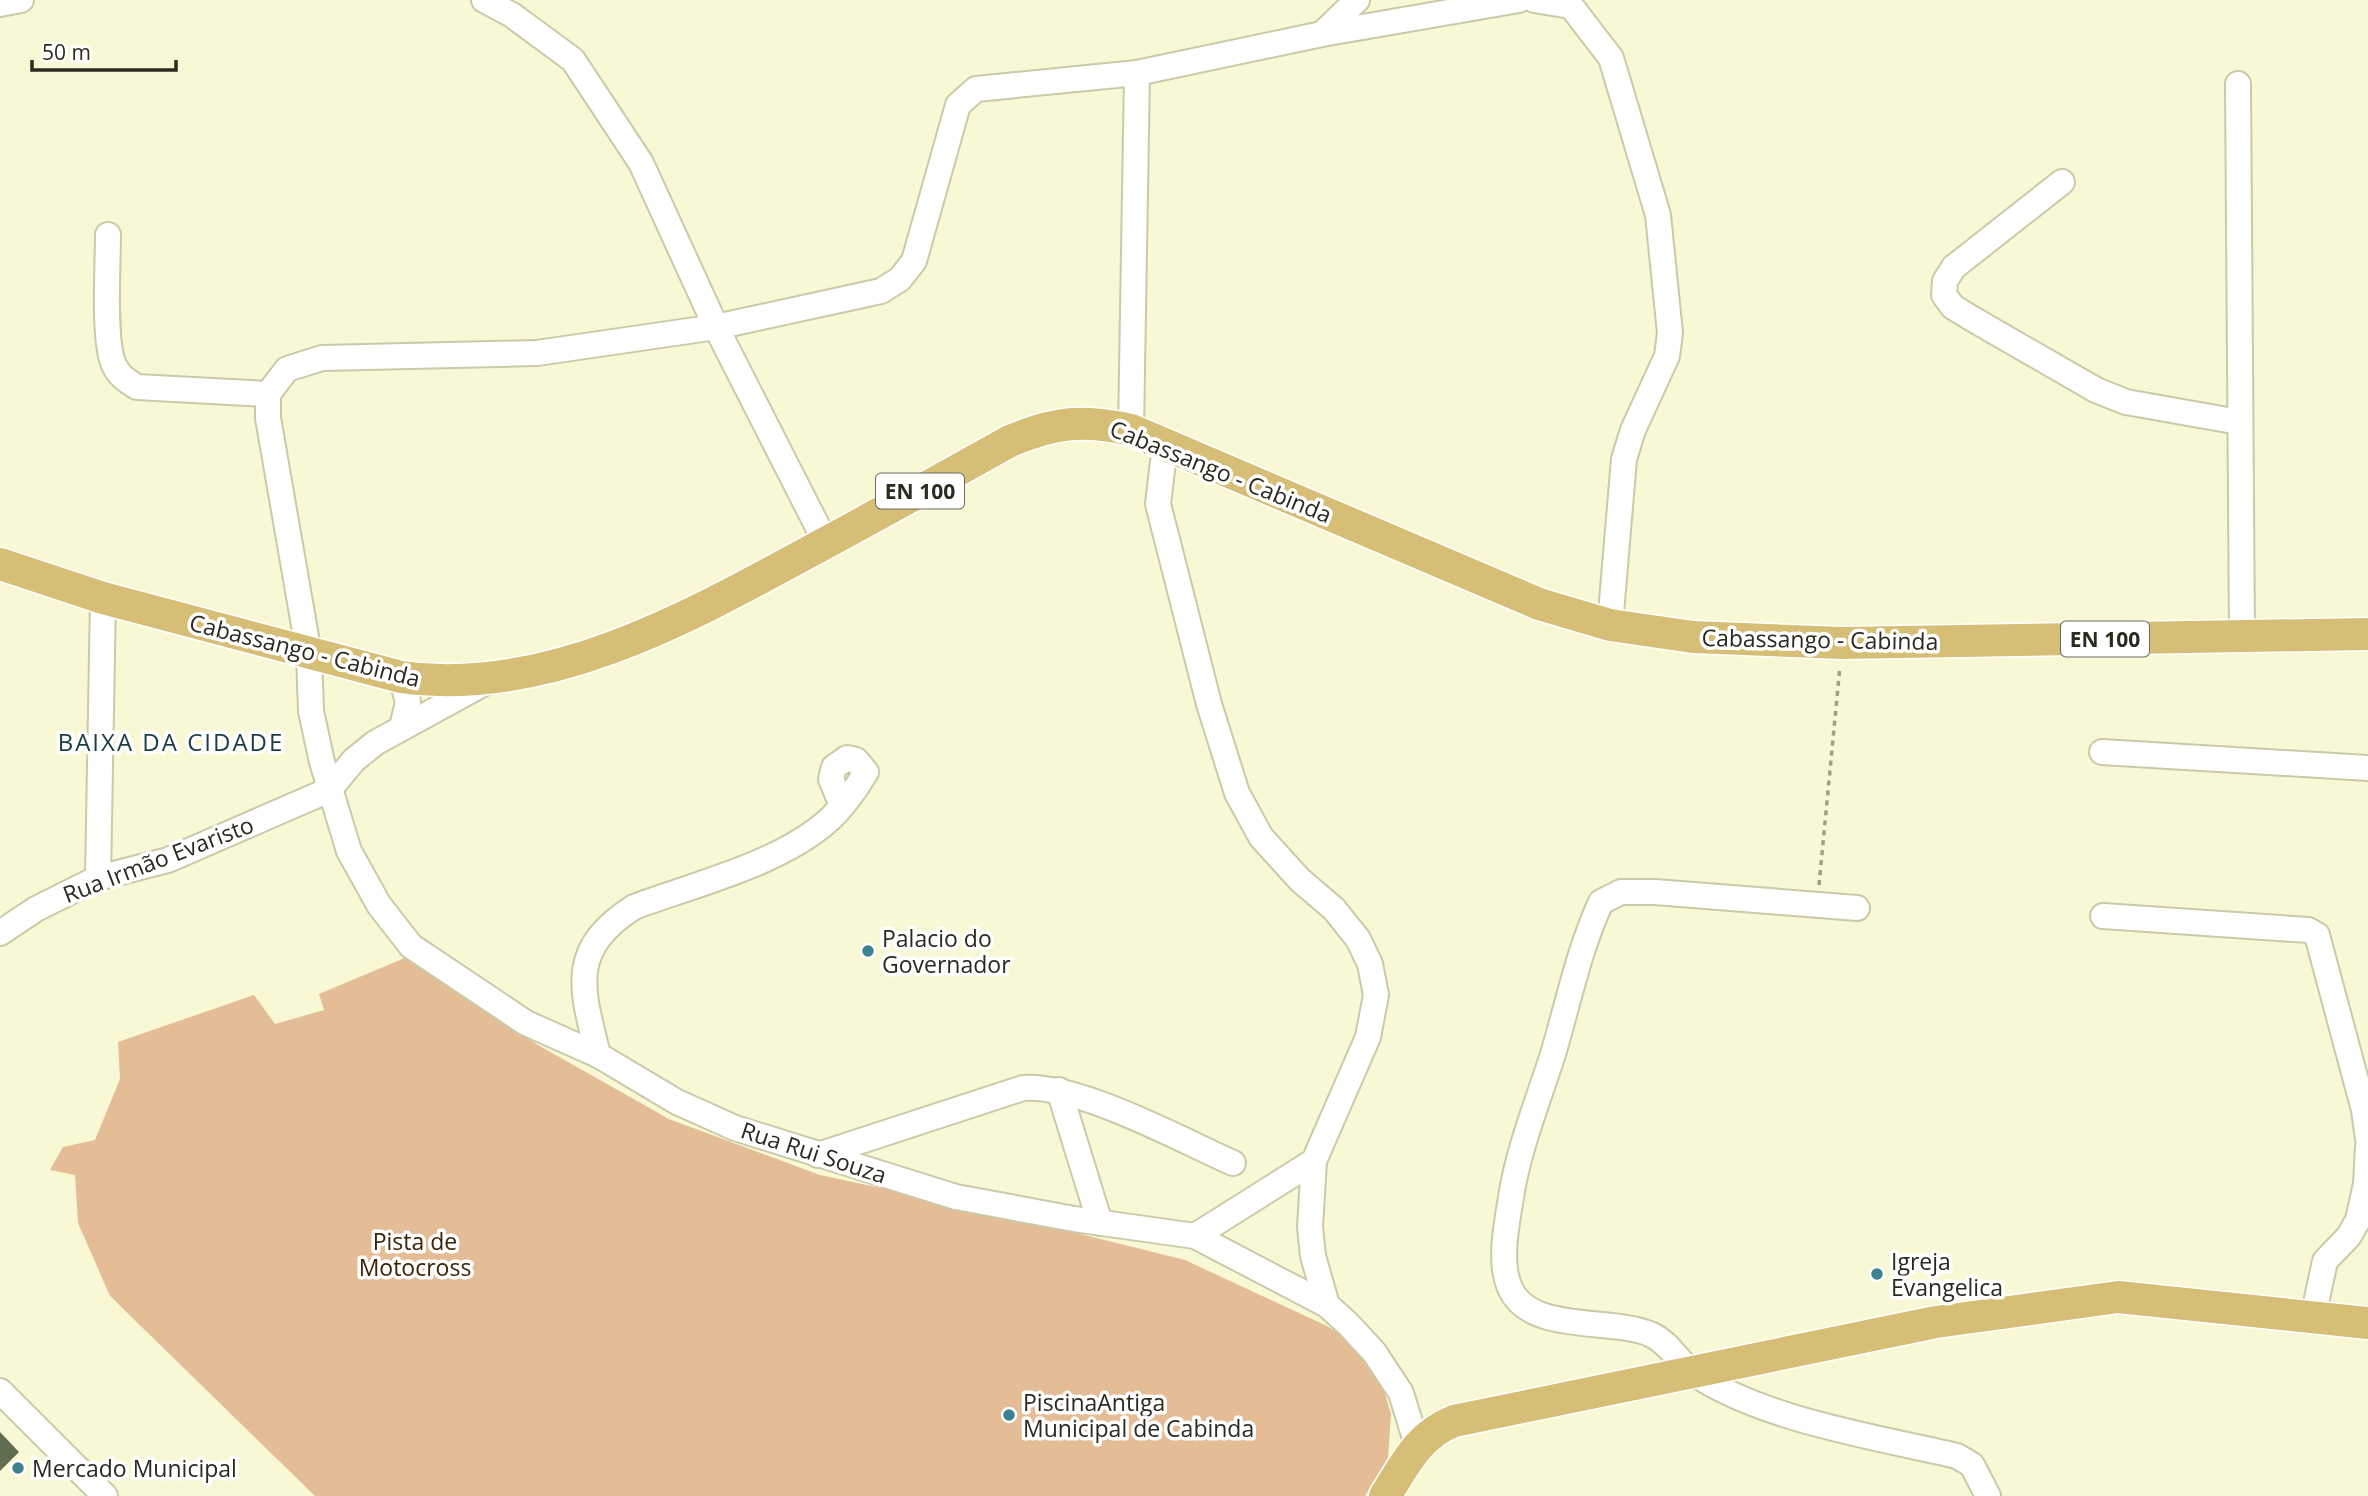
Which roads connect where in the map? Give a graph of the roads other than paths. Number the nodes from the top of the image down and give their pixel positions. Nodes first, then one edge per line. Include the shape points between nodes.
1 (21, 0) edge
2 (484, 0) edge
3 (1357, 0) edge
4 (1519, 0) edge
5 (1534, 0) edge
6 (0, 4) edge
7 (1322, 34) junction
8 (1137, 73) junction
9 (2238, 84) dead end
10 (2062, 183) dead end
11 (108, 235) dead end
12 (716, 327) junction
13 (268, 394) junction
14 (2239, 422) junction
15 (1131, 430) junction
16 (1165, 445) junction
17 (827, 543) junction
18 (0, 564) edge
19 (103, 598) junction
20 (1610, 625) junction
21 (2368, 634) edge
22 (2242, 636) junction
23 (309, 654) junction
24 (401, 677) junction
25 (494, 679) junction
26 (402, 727) junction
27 (2102, 752) dead end
28 (2368, 768) edge
29 (330, 790) junction
30 (842, 806) dead end
31 (98, 878) junction
32 (1857, 908) dead end
33 (2103, 916) dead end
34 (0, 933) edge
35 (598, 1055) junction
36 (1059, 1090) junction
37 (2368, 1139) edge
38 (2368, 1146) edge
39 (818, 1155) junction
40 (1314, 1161) junction
41 (1233, 1163) dead end
42 (2367, 1184) edge
43 (1100, 1223) junction
44 (1195, 1236) junction
45 (1327, 1305) junction
46 (2313, 1317) junction
47 (2368, 1323) edge
48 (1693, 1374) junction
49 (0, 1391) edge
50 (1418, 1445) junction
51 (104, 1496) edge
52 (1385, 1496) edge
53 (1988, 1496) edge

1 - 6 street
2 - 12 street via 573,60 641,163
3 - 7 street
4 - 7 street
5 - 20 street via 1571,6 1611,58 1658,215 1670,332 1667,356 1624,459
7 - 8 street
8 - 12 street via 976,89 958,105 914,261 900,279 881,291
8 - 15 street
9 - 14 street
10 - 14 street via 1954,267 1945,281 1944,295 1953,307 2096,390 2126,402
11 - 13 street via 110,345 113,363 123,379 137,387
12 - 13 street via 537,353 322,358 287,369
12 - 17 street
13 - 23 street, Rua Rui Souza via 268,418
14 - 22 street
15 - 16 main road, Cabassango - Cabinda / EN 100
15 - 17 main road, Cabassango - Cabinda / EN 100 via 1098,422 1042,427
16 - 20 main road, Cabassango - Cabinda / EN 100 via 1539,604
16 - 40 street via 1158,504 1209,704 1237,793 1261,837 1334,909 1358,939 1370,964 1376,995 1368,1037
17 - 25 main road, Cabassango - Cabinda / EN 100 via 658,628 587,654
18 - 19 main road, Cabassango - Cabinda / EN 100
19 - 23 main road, Cabassango - Cabinda / EN 100
19 - 31 street
20 - 22 main road, Cabassango - Cabinda / EN 100 via 1693,637 1842,643
21 - 22 main road, Cabassango - Cabinda / EN 100
23 - 24 main road, Cabassango - Cabinda / EN 100
23 - 29 street, Rua Rui Souza via 311,711
24 - 25 main road, Cabassango - Cabinda / EN 100 via 434,682
24 - 26 street via 408,702
25 - 26 street, Rua Irmão Evaristo
26 - 29 street, Rua Irmão Evaristo via 354,760
27 - 28 street
29 - 31 street, Rua Irmão Evaristo via 168,860
29 - 35 street, Rua Rui Souza via 349,851 379,905 411,946 526,1023
30 - 35 street via 780,853 634,907 613,921 597,939 582,990
31 - 34 street, Rua Irmão Evaristo
32 - 48 street via 1621,892 1601,902 1594,918 1513,1189 1504,1268 1511,1292 1531,1311 1653,1336
33 - 37 street via 2308,930 2318,935
35 - 39 street, Rua Rui Souza via 677,1102 735,1128
36 - 39 street via 1023,1088
36 - 41 street
36 - 43 street
38 - 42 street
39 - 43 street, Rua Rui Souza via 956,1196
40 - 44 street
40 - 45 street via 1310,1227
42 - 46 street via 2358,1220 2325,1261
43 - 44 street, Rua Rui Souza
44 - 45 street, Rua Rui Souza
45 - 50 street, Rua Rui Souza via 1374,1352 1396,1384
46 - 47 main road
46 - 48 main road via 2118,1297 1936,1322
48 - 50 main road via 1454,1421
48 - 53 street via 1754,1403 1957,1456 1972,1465
49 - 51 street
50 - 52 main road

